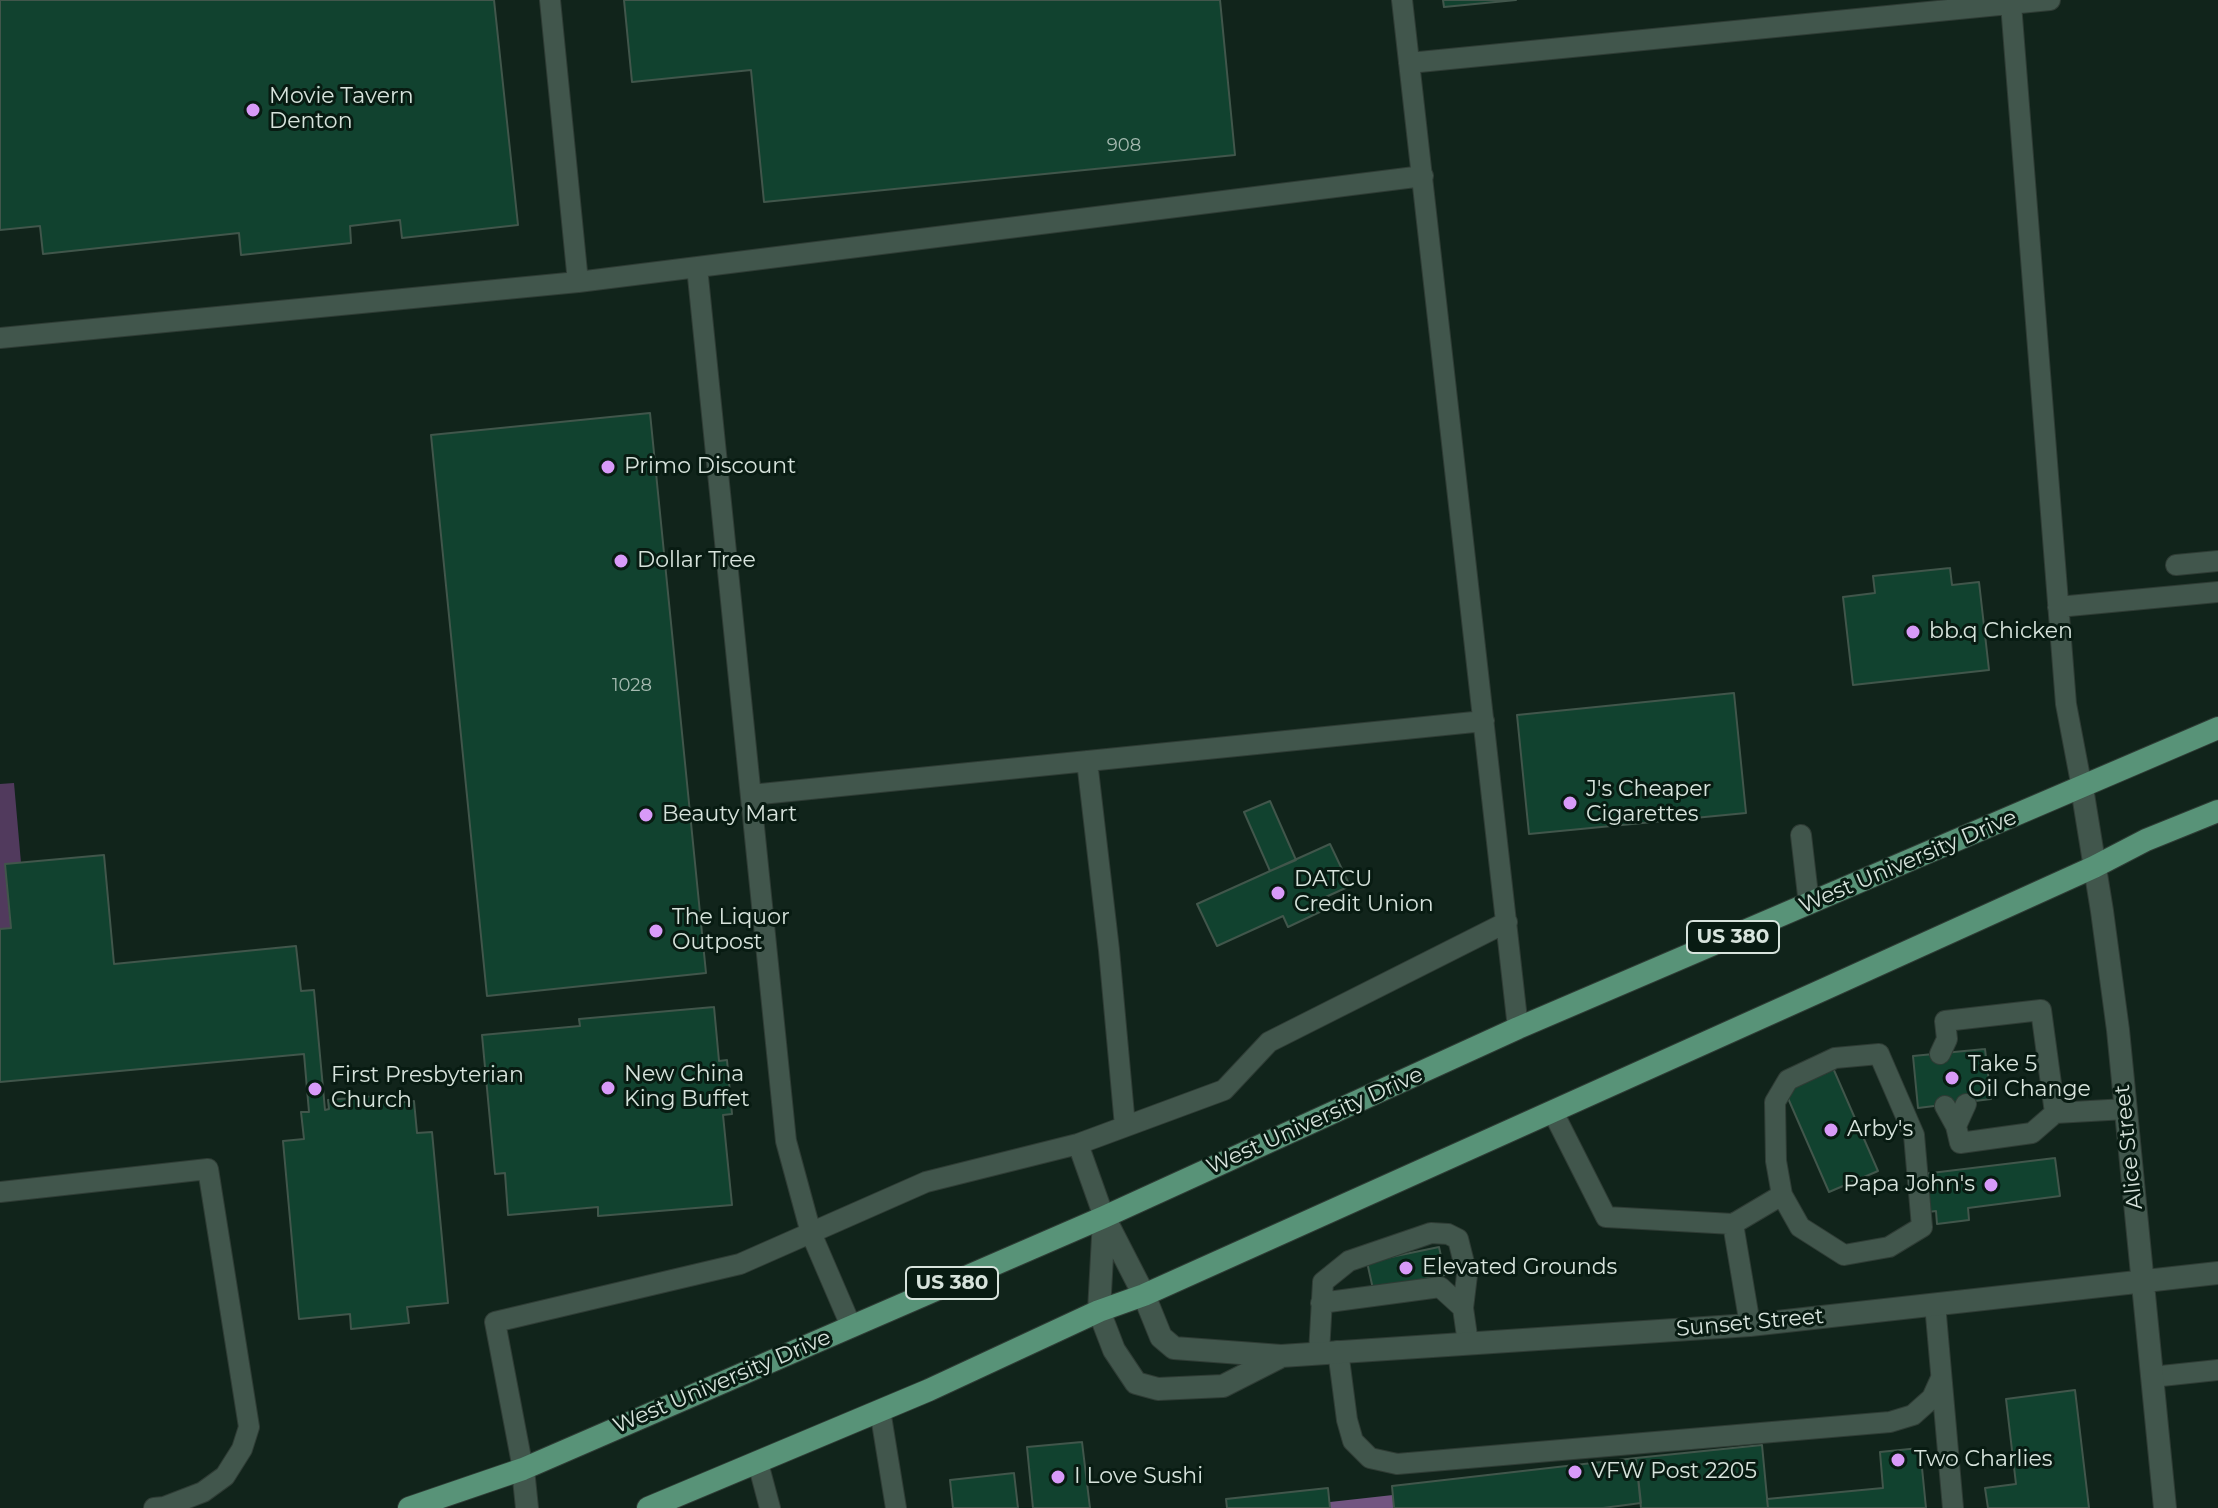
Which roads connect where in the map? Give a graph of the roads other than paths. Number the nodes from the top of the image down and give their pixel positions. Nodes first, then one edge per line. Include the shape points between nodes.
1 (550, 0) edge
2 (1402, 0) edge
3 (2050, 0) edge
4 (2011, 4) junction
5 (1409, 63) junction
6 (1423, 176) junction
7 (697, 267) junction
8 (578, 282) junction
9 (0, 338) edge
10 (2218, 561) edge
11 (2176, 565) dead end
12 (2218, 592) edge
13 (2058, 607) junction
14 (1484, 721) junction
15 (2218, 728) edge
16 (1087, 761) junction
17 (2082, 788) junction
18 (751, 795) junction
19 (2218, 811) edge
20 (1801, 835) dead end
21 (2094, 867) junction
22 (1809, 904) junction
23 (1507, 922) junction
24 (1518, 1028) junction
25 (1949, 1048) dead end
26 (1966, 1104) dead end
27 (1945, 1106) dead end
28 (2126, 1109) junction
29 (1553, 1112) junction
30 (2055, 1113) junction
31 (1125, 1126) junction
32 (1956, 1126) junction
33 (1078, 1144) junction
34 (0, 1192) edge
35 (1782, 1195) junction
36 (1104, 1217) junction
37 (1733, 1224) junction
38 (811, 1233) junction
39 (2218, 1273) edge
40 (2142, 1281) junction
41 (1144, 1295) junction
42 (1321, 1303) junction
43 (1935, 1304) junction
44 (1463, 1308) junction
45 (1099, 1311) junction
46 (1750, 1325) junction
47 (851, 1326) junction
48 (1468, 1343) junction
49 (1329, 1352) junction
50 (1281, 1356) junction
51 (2218, 1370) edge
52 (2152, 1377) junction
53 (1941, 1378) junction
54 (880, 1410) junction
55 (758, 1463) junction
56 (523, 1469) junction
57 (154, 1508) edge
58 (409, 1508) edge
59 (527, 1508) edge
60 (648, 1508) edge
61 (770, 1508) edge
62 (896, 1508) edge
63 (1953, 1508) edge
64 (2165, 1508) edge

1 - 8 lane
2 - 5 lane
3 - 4 lane
4 - 5 lane
4 - 13 lane
5 - 6 lane
6 - 7 lane
6 - 14 lane
7 - 8 lane
7 - 18 lane
8 - 9 lane
10 - 11 lane
12 - 13 lane
13 - 17 lane via 2066,704
14 - 16 lane
14 - 23 lane
15 - 17 main road, West University Drive / US 380
16 - 18 lane
16 - 31 lane
17 - 21 street, Alice Street
17 - 22 main road, West University Drive / US 380
18 - 38 lane via 786,1141
19 - 21 main road
20 - 22 lane
21 - 28 street, Alice Street
21 - 29 main road
22 - 24 main road, West University Drive / US 380
23 - 24 lane
23 - 31 lane via 1269,1042 1224,1090
24 - 36 main road, West University Drive / US 380
25 - 30 lane via 1945,1021 2041,1010
26 - 32 lane
27 - 32 lane
28 - 30 lane
28 - 40 street, Alice Street
29 - 37 lane via 1606,1217
29 - 41 main road
30 - 32 lane via 2032,1133 1960,1143
31 - 33 lane
33 - 36 lane
33 - 38 lane via 926,1182
34 - 57 lane via 208,1169 249,1427 225,1476 203,1492
35 - 35 lane via 1800,1227 1844,1255 1889,1247 1922,1227 1914,1135 1879,1054 1835,1058 1788,1080 1775,1102
35 - 37 lane
36 - 41 street, Sunset Street
36 - 45 street, Sunset Street
36 - 47 main road, West University Drive / US 380
37 - 46 lane
38 - 47 lane
38 - 56 lane via 740,1264 495,1322
39 - 40 street, Sunset Street
40 - 43 street, Sunset Street
40 - 52 street, Alice Street
41 - 45 main road
41 - 50 street, Sunset Street via 1161,1337 1174,1348
42 - 44 lane via 1440,1287
42 - 44 lane via 1323,1282 1349,1261 1431,1233 1458,1239 1467,1275
42 - 49 lane
43 - 46 street, Sunset Street
43 - 53 lane
44 - 48 lane
45 - 50 street, Sunset Street via 1114,1350 1136,1383 1158,1389 1223,1386
45 - 54 main road
46 - 48 street, Sunset Street
47 - 56 main road, West University Drive / US 380
48 - 49 street, Sunset Street
49 - 50 street, Sunset Street
49 - 53 lane via 1353,1441 1370,1458 1397,1464 1890,1422 1913,1415 1932,1398
51 - 52 lane
52 - 64 street, Alice Street
53 - 63 lane
54 - 55 main road
54 - 62 lane
55 - 60 main road
55 - 61 lane
56 - 58 main road, West University Drive / US 380
56 - 59 street

